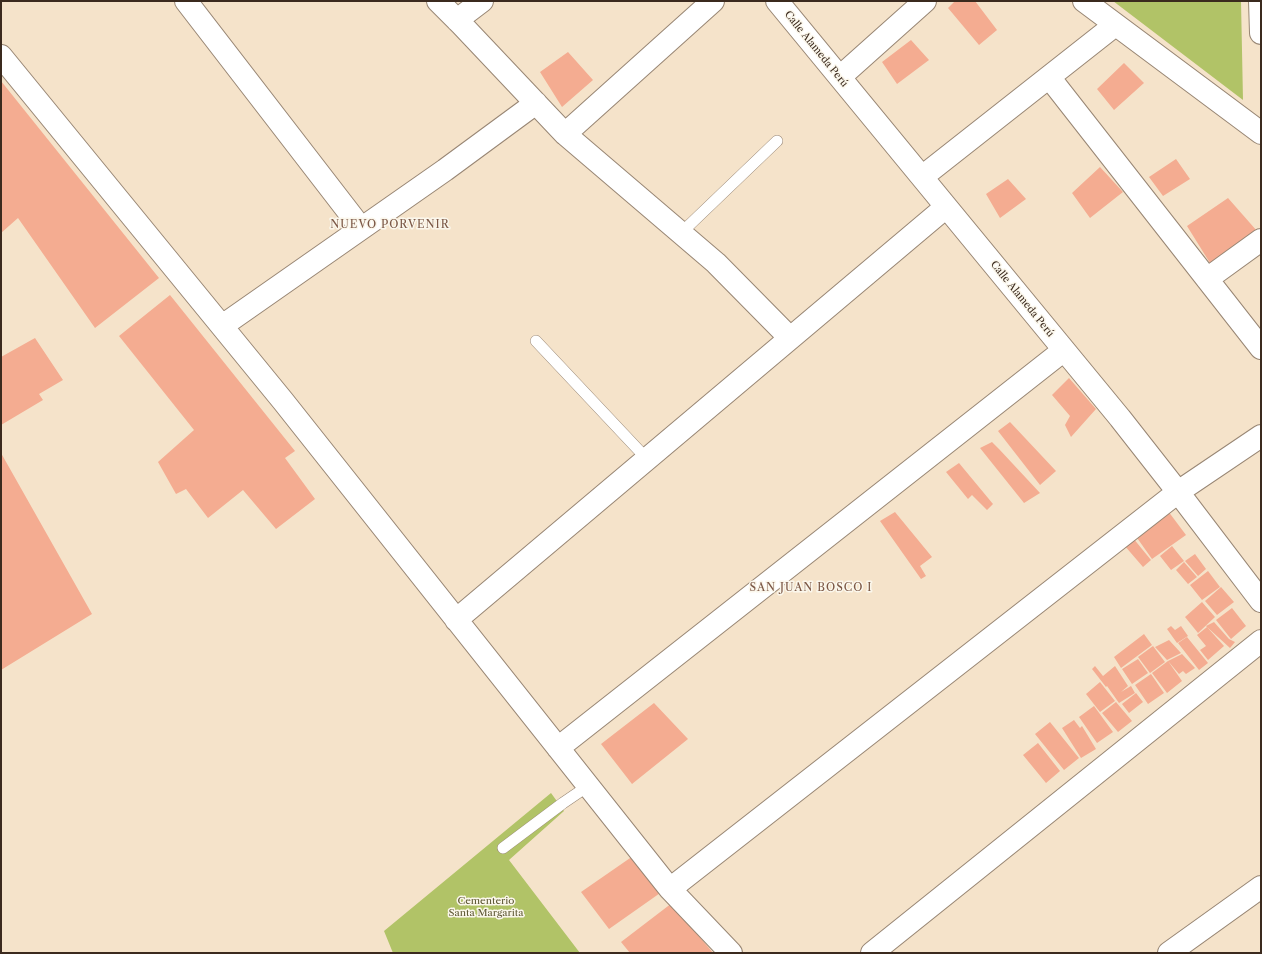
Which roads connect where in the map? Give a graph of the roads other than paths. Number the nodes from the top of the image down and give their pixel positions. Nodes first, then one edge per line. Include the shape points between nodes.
1 (186, 1) edge
2 (438, 1) edge
3 (482, 1) edge
4 (713, 1) edge
5 (777, 1) edge
6 (925, 1) edge
7 (1084, 1) edge
8 (1260, 1) edge
9 (457, 20) junction
10 (1115, 25) junction
11 (1261, 33) edge
12 (1, 56) edge
13 (840, 77) junction
14 (1049, 77) junction
15 (536, 103) junction
16 (1261, 133) edge
17 (565, 134) junction
18 (777, 141) dead end
19 (922, 177) junction
20 (946, 207) junction
21 (361, 228) junction
22 (681, 233) junction
23 (1261, 240) edge
24 (1207, 279) junction
25 (222, 326) junction
26 (790, 338) junction
27 (536, 341) dead end
28 (1261, 348) edge
29 (1064, 350) junction
30 (1261, 436) edge
31 (647, 459) junction
32 (1178, 492) junction
33 (1261, 601) edge
34 (456, 620) junction
35 (1261, 641) edge
36 (558, 748) junction
37 (588, 786) junction
38 (503, 848) dead end
39 (1261, 887) edge
40 (670, 889) junction
41 (731, 953) edge
42 (872, 953) edge
43 (1169, 953) edge

1 - 21 street
2 - 9 street
3 - 9 street
4 - 17 street
5 - 13 street, Calle Alameda Perú
6 - 13 street
7 - 10 street
8 - 11 street
9 - 15 street
10 - 14 street
10 - 16 street
12 - 25 street
13 - 19 street, Calle Alameda Perú
14 - 19 street
14 - 24 street
15 - 17 street
15 - 21 street
17 - 22 street
18 - 22 lane
19 - 20 street, Calle Alameda Perú
20 - 26 street
20 - 29 street, Calle Alameda Perú
21 - 25 street
22 - 26 street via 716,263
23 - 24 street
24 - 28 street
25 - 34 street
26 - 31 street
27 - 31 lane
29 - 32 street, Calle Alameda Perú
29 - 36 street
30 - 32 street
31 - 34 street
32 - 33 street, Calle Alameda Perú
32 - 40 street
34 - 36 street
35 - 42 street
36 - 37 street
37 - 38 lane
37 - 40 street
39 - 43 street
40 - 41 street

